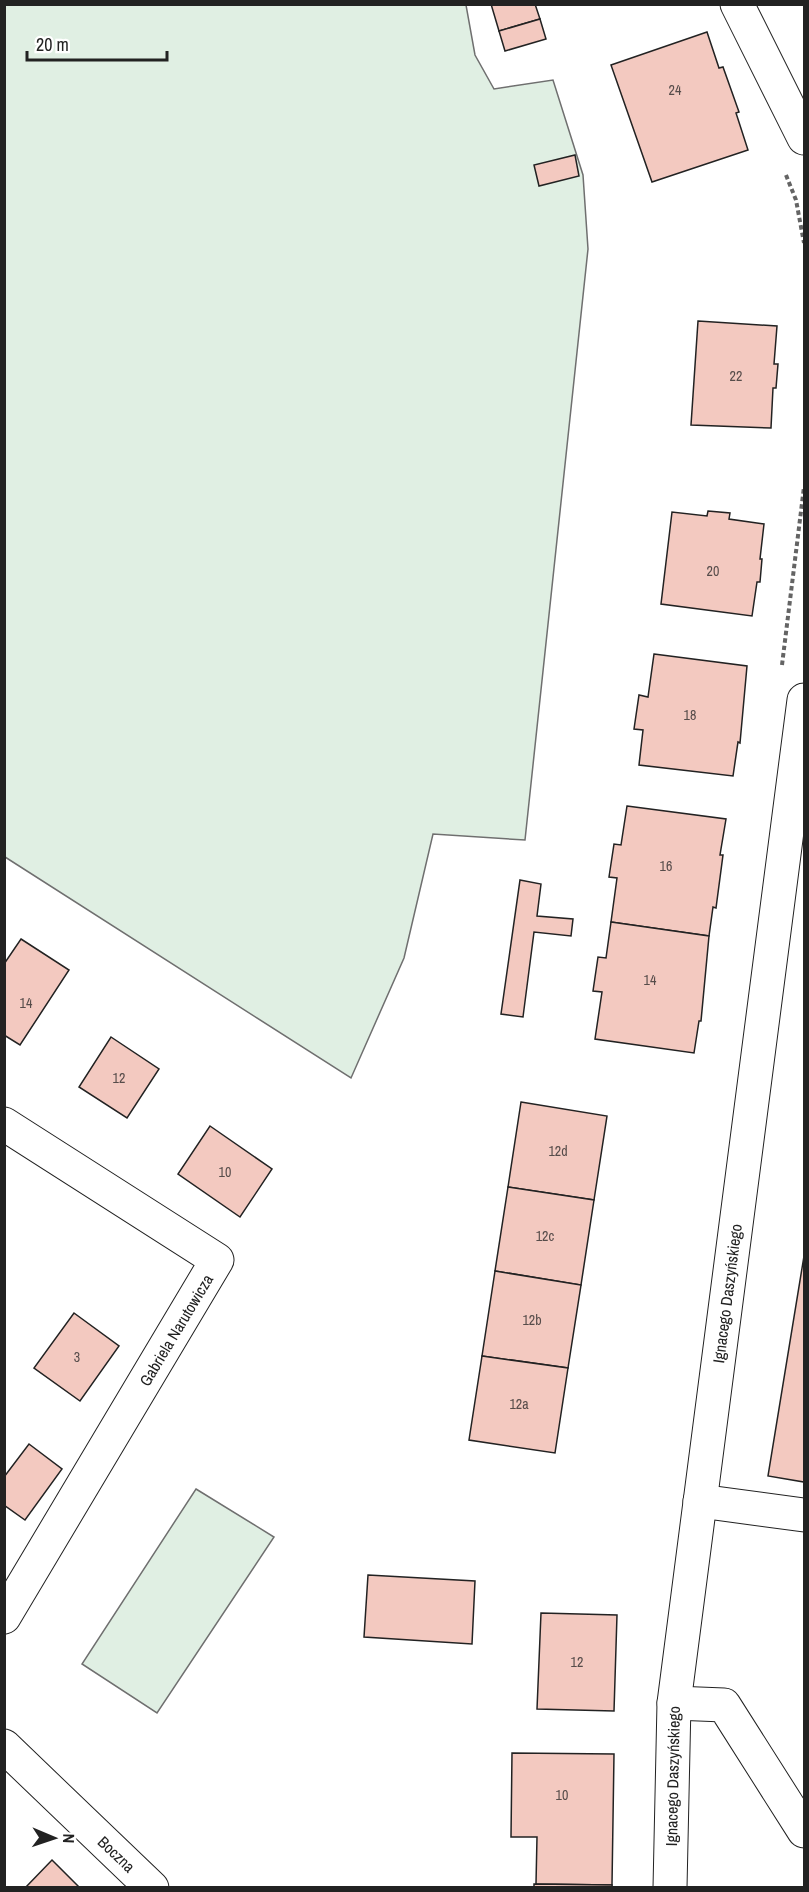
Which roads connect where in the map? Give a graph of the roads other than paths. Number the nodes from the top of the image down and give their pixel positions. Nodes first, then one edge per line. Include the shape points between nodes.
1 (738, 4) edge
2 (804, 138) edge
3 (804, 700) edge
4 (4, 1124) edge
5 (700, 1501) junction
6 (804, 1515) edge
7 (4, 1617) edge
8 (674, 1703) junction
9 (4, 1746) edge
10 (804, 1831) edge
11 (152, 1887) edge
12 (670, 1887) edge

1 - 2 street
3 - 5 street, Ignacego Daszyńskiego
4 - 7 street, Gabriela Narutowicza via 217,1260
5 - 6 street
5 - 8 street, Ignacego Daszyńskiego
8 - 10 street via 724,1705
8 - 12 street, Ignacego Daszyńskiego
9 - 11 street, Boczna

